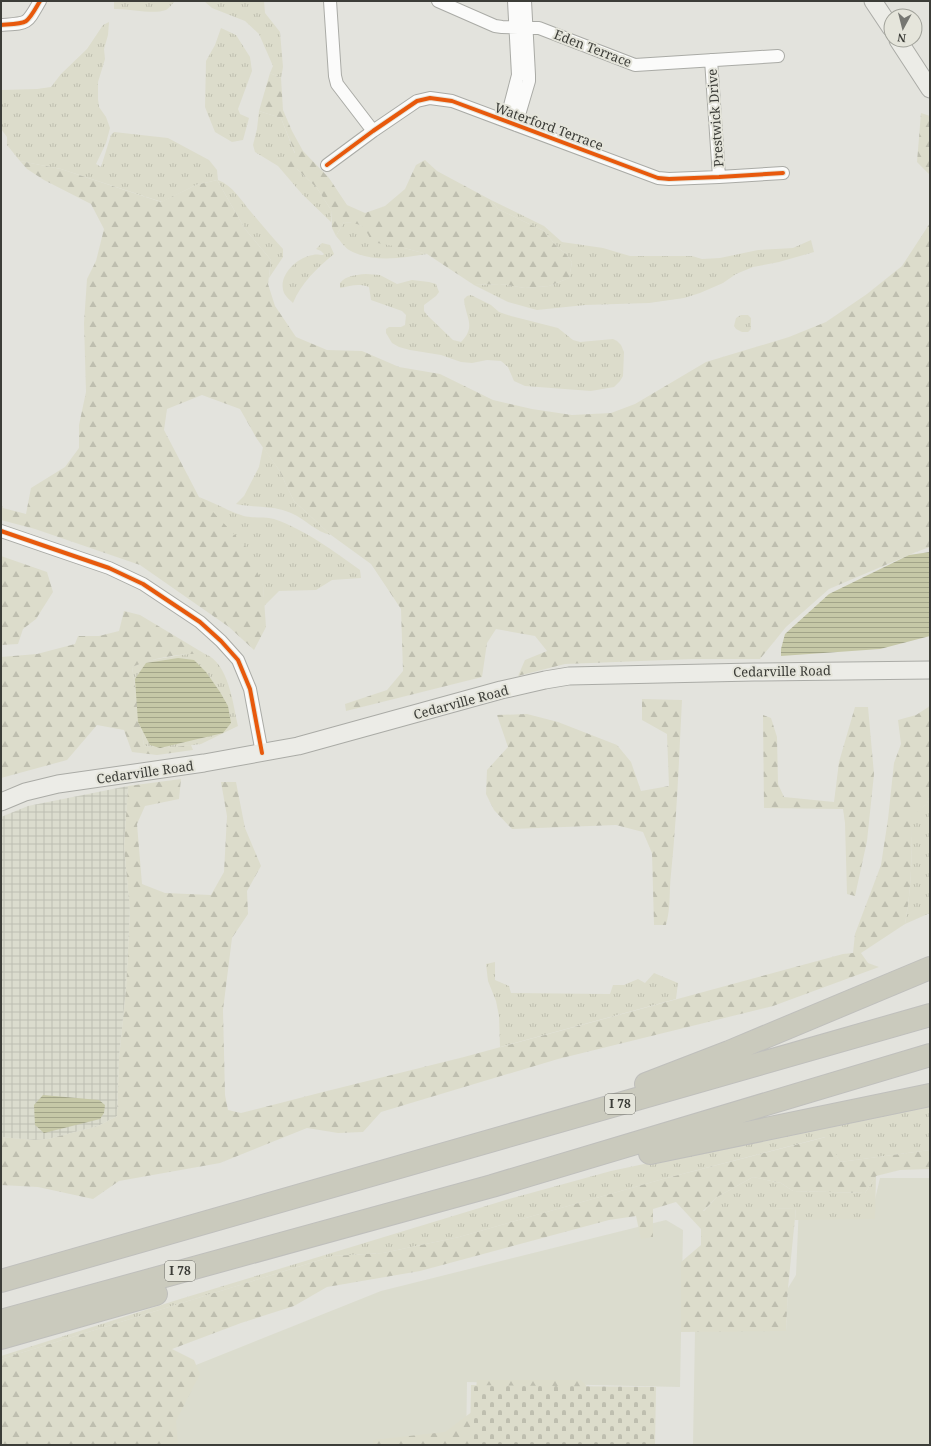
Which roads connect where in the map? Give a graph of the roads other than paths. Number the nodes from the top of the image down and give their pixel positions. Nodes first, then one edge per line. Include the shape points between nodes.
1 (40, 1) edge
2 (330, 1) edge
3 (438, 1) edge
4 (514, 1) edge
5 (525, 1) edge
6 (873, 1) edge
7 (883, 16) edge
8 (1, 24) edge
9 (521, 27) junction
10 (903, 48) edge
11 (778, 56) dead end
12 (711, 60) junction
13 (930, 89) edge
14 (511, 123) junction
15 (373, 131) junction
16 (327, 165) dead end
17 (783, 172) dead end
18 (719, 177) junction
19 (1, 531) edge
20 (930, 670) edge
21 (262, 753) junction
22 (1, 802) edge
23 (930, 968) edge
24 (930, 1015) edge
25 (930, 1056) edge
26 (930, 1095) edge
27 (492, 1186) junction
28 (310, 1193) junction
29 (359, 1222) junction
30 (1, 1282) edge
31 (1, 1320) edge
32 (1, 1338) edge

1 - 8 street via 25,22
2 - 15 street via 337,84
3 - 9 street, Eden Terrace via 495,26
4 - 9 street
5 - 9 street
6 - 7 main road
9 - 12 street, Eden Terrace via 538,28 635,65
9 - 14 street
10 - 13 main road
11 - 12 street, Eden Terrace
12 - 18 street, Prestwick Drive
14 - 15 street, Waterford Terrace via 452,101 430,98 418,101
14 - 18 street, Waterford Terrace via 658,178
15 - 16 street, Waterford Terrace
17 - 18 street, Waterford Terrace
19 - 21 street via 109,568 143,584 200,622 238,660 250,689
20 - 21 main road, Cedarville Road via 569,676 501,690 298,746
21 - 22 main road, Cedarville Road via 58,784 25,792
23 - 28 highway via 729,1052 630,1089
24 - 28 highway, I 78
25 - 27 highway, I 78
26 - 27 highway
27 - 29 highway, I 78
28 - 30 highway, I 78
29 - 31 highway, I 78
29 - 32 highway via 309,1247

